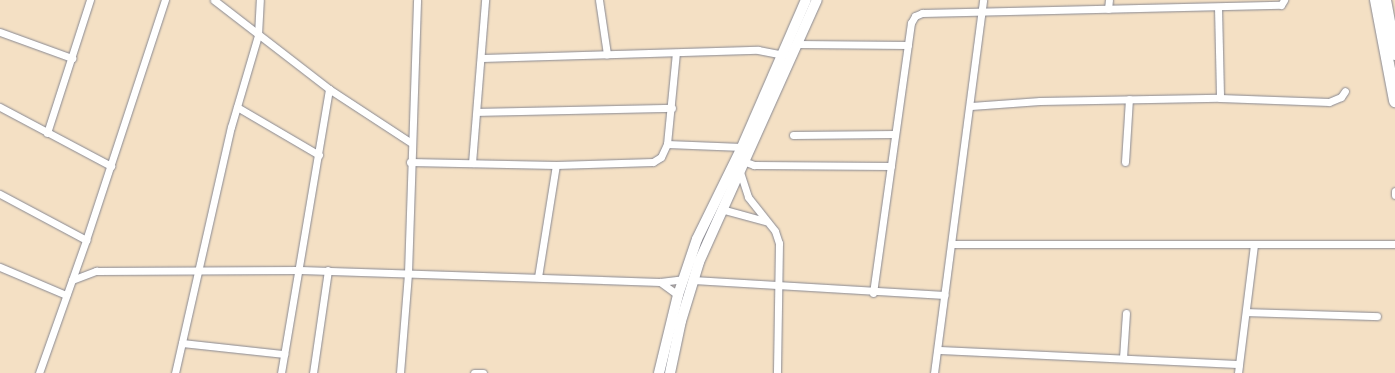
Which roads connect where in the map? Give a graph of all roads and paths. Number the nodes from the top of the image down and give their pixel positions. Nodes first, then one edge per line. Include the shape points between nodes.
1 (90, 0) edge
2 (165, 0) edge
3 (214, 0) edge
4 (260, 0) edge
5 (417, 0) edge
6 (485, 0) edge
7 (599, 0) edge
8 (806, 0) edge
9 (817, 0) edge
10 (983, 0) edge
11 (1109, 0) edge
12 (1284, 0) edge
13 (1376, 0) edge
14 (1386, 0) edge
15 (1194, 4) edge
16 (1218, 7) junction
17 (1108, 9) junction
18 (982, 12) junction
19 (0, 32) edge
20 (258, 34) junction
21 (797, 44) junction
22 (908, 45) junction
23 (676, 53) junction
24 (607, 54) junction
25 (783, 54) junction
26 (1395, 54) edge
27 (72, 58) junction
28 (482, 58) junction
29 (329, 89) junction
30 (1345, 91) dead end
31 (1220, 98) junction
32 (1129, 99) junction
33 (1395, 101) edge
34 (971, 106) junction
35 (0, 107) edge
36 (237, 107) junction
37 (672, 108) junction
38 (477, 112) junction
39 (47, 132) junction
40 (895, 134) junction
41 (793, 135) dead end
42 (410, 142) junction
43 (667, 144) junction
44 (742, 147) junction
45 (319, 155) junction
46 (410, 162) junction
47 (1125, 162) dead end
48 (472, 163) junction
49 (742, 164) junction
50 (556, 165) junction
51 (111, 166) junction
52 (891, 166) junction
53 (1395, 191) edge
54 (0, 194) edge
55 (1395, 195) edge
56 (721, 209) junction
57 (765, 222) junction
58 (86, 240) junction
59 (953, 244) junction
60 (1395, 244) edge
61 (1254, 245) junction
62 (0, 267) edge
63 (300, 270) junction
64 (328, 270) junction
65 (197, 272) junction
66 (408, 273) junction
67 (538, 278) junction
68 (72, 280) junction
69 (688, 280) junction
70 (660, 282) junction
71 (779, 286) junction
72 (873, 293) junction
73 (66, 295) junction
74 (678, 295) junction
75 (945, 295) junction
76 (1247, 312) junction
77 (1126, 314) dead end
78 (1377, 316) dead end
79 (182, 343) junction
80 (664, 348) junction
81 (675, 349) junction
82 (938, 350) junction
83 (284, 354) junction
84 (1122, 358) junction
85 (1239, 364) junction
86 (39, 373) edge
87 (175, 373) edge
88 (281, 373) edge
89 (314, 373) edge
90 (400, 373) edge
91 (474, 373) edge
92 (483, 373) edge
93 (659, 373) edge
94 (670, 373) edge
95 (777, 373) edge
96 (934, 373) edge
97 (1238, 373) edge

1 - 27 street
2 - 51 street
3 - 20 street
4 - 20 street
5 - 42 street
6 - 28 street
7 - 24 street
8 - 25 main road
9 - 21 main road
10 - 18 street
11 - 17 street
12 - 16 street via 1281,5
13 - 33 highway
14 - 26 highway
15 - 16 street
15 - 17 street
16 - 31 street
17 - 18 street
18 - 22 street via 918,14 911,23
18 - 34 street
19 - 27 street
20 - 29 street
20 - 36 street
21 - 22 street
21 - 49 main road
22 - 40 street
23 - 24 street
23 - 25 street via 758,50
23 - 37 street
24 - 28 street
25 - 44 main road
27 - 39 street
28 - 38 street
29 - 42 street
29 - 45 street
30 - 31 street via 1342,97 1328,102
31 - 32 street
32 - 34 street
32 - 47 street
34 - 59 street
35 - 39 street
36 - 45 street
36 - 65 street via 202,261
37 - 38 street
37 - 43 street
38 - 48 street
39 - 51 street
40 - 41 street
40 - 52 street
42 - 46 street
43 - 44 street
43 - 50 street via 660,157 648,164
44 - 69 main road via 697,240
45 - 63 street
46 - 48 street
46 - 66 street
48 - 50 street
49 - 52 street
49 - 56 main road
49 - 57 street via 740,174 745,190
50 - 67 street
51 - 58 street
52 - 72 street
53 - 55 street
54 - 58 street
56 - 57 street
56 - 69 main road
57 - 71 street via 775,232 779,243
58 - 68 street
59 - 61 street
59 - 75 street
60 - 61 street via 1360,242
61 - 76 street
62 - 73 street
63 - 64 street
63 - 65 street
63 - 83 street
64 - 66 street
64 - 89 street
65 - 68 street via 96,271
65 - 79 street
66 - 67 street
66 - 90 street
67 - 70 street
68 - 73 street
69 - 70 street
69 - 71 street
69 - 74 main road
69 - 81 main road
70 - 74 street
71 - 72 street
71 - 95 street
72 - 75 street
73 - 86 street
74 - 80 main road
75 - 82 street
76 - 78 street
76 - 85 street
77 - 84 street
79 - 83 street
79 - 87 street
80 - 81 main road
80 - 93 main road
81 - 94 main road
82 - 84 street
82 - 96 street
83 - 88 street
84 - 85 street
85 - 97 street
91 - 92 street

